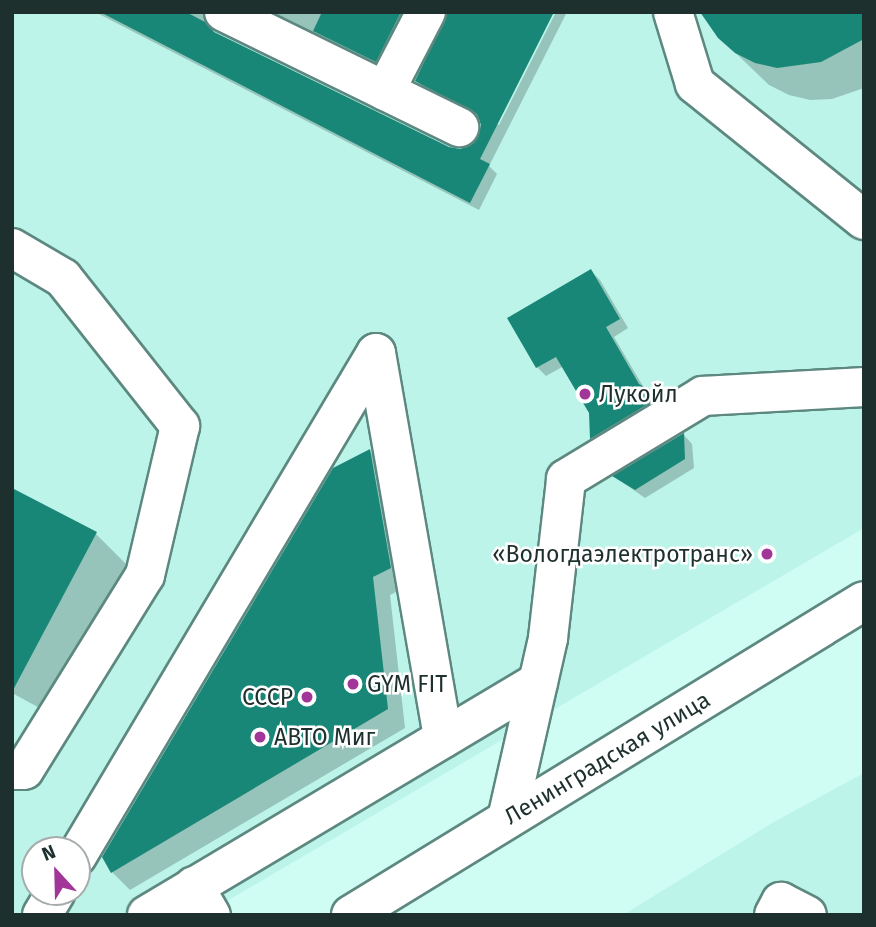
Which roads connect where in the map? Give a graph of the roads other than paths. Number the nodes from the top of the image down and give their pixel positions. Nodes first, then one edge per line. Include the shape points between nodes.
1 (223, 12) edge
2 (426, 12) edge
3 (673, 12) edge
4 (283, 25) edge
5 (385, 91) junction
6 (459, 127) dead end
7 (864, 219) edge
8 (12, 248) edge
9 (864, 387) edge
10 (864, 601) edge
11 (538, 682) junction
12 (443, 738) junction
13 (12, 770) edge
14 (508, 819) junction
15 (89, 836) edge
16 (202, 900) edge
17 (147, 915) edge
18 (352, 915) edge
19 (774, 915) edge
20 (807, 915) edge

1 - 4 main road
2 - 5 main road
3 - 7 main road via 695,84
4 - 5 main road
5 - 6 main road
8 - 13 main road via 63,278 180,426 145,575 24,770
9 - 11 main road via 703,396 566,479 548,638
10 - 14 main road, Ленинградская улица
11 - 12 main road
11 - 14 main road
12 - 15 main road via 376,353
12 - 16 main road
14 - 18 main road, Ленинградская улица
16 - 17 main road
19 - 20 main road via 781,902

